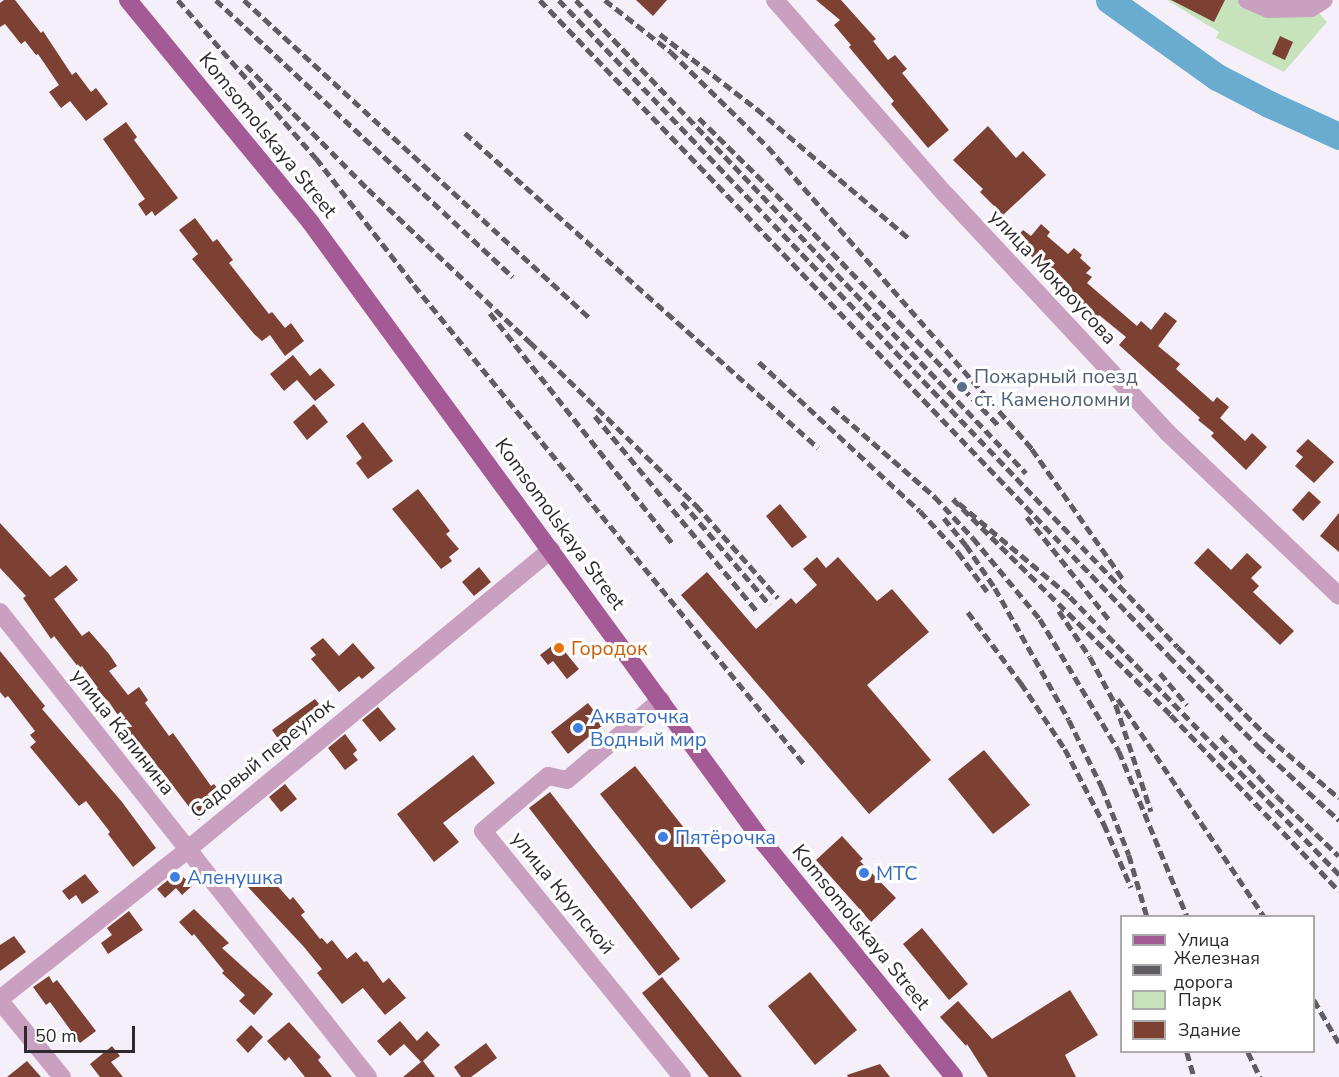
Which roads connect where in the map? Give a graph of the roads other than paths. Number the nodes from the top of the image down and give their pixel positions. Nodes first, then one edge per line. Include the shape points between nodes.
1 (128, 0) edge
2 (775, 0) edge
3 (1247, 0) edge
4 (1324, 0) edge
5 (551, 550) junction
6 (1339, 596) edge
7 (0, 612) edge
8 (660, 700) junction
9 (187, 849) junction
10 (0, 1000) edge
11 (62, 1077) edge
12 (368, 1077) edge
13 (682, 1077) edge
14 (954, 1077) edge

1 - 5 main road, Komsomolskaya Street via 312,223
2 - 6 street, улица Мокроусова via 946,195 1168,434
3 - 4 street via 1268,9 1311,8
5 - 8 main road, Komsomolskaya Street
5 - 9 street, Садовый переулок
7 - 9 street, улица Калинина
8 - 13 street, улица Крупской via 567,780 548,776 483,831
8 - 14 main road, Komsomolskaya Street via 764,843
9 - 10 street, Садовый переулок
9 - 12 street, улица Калинина
10 - 11 street

